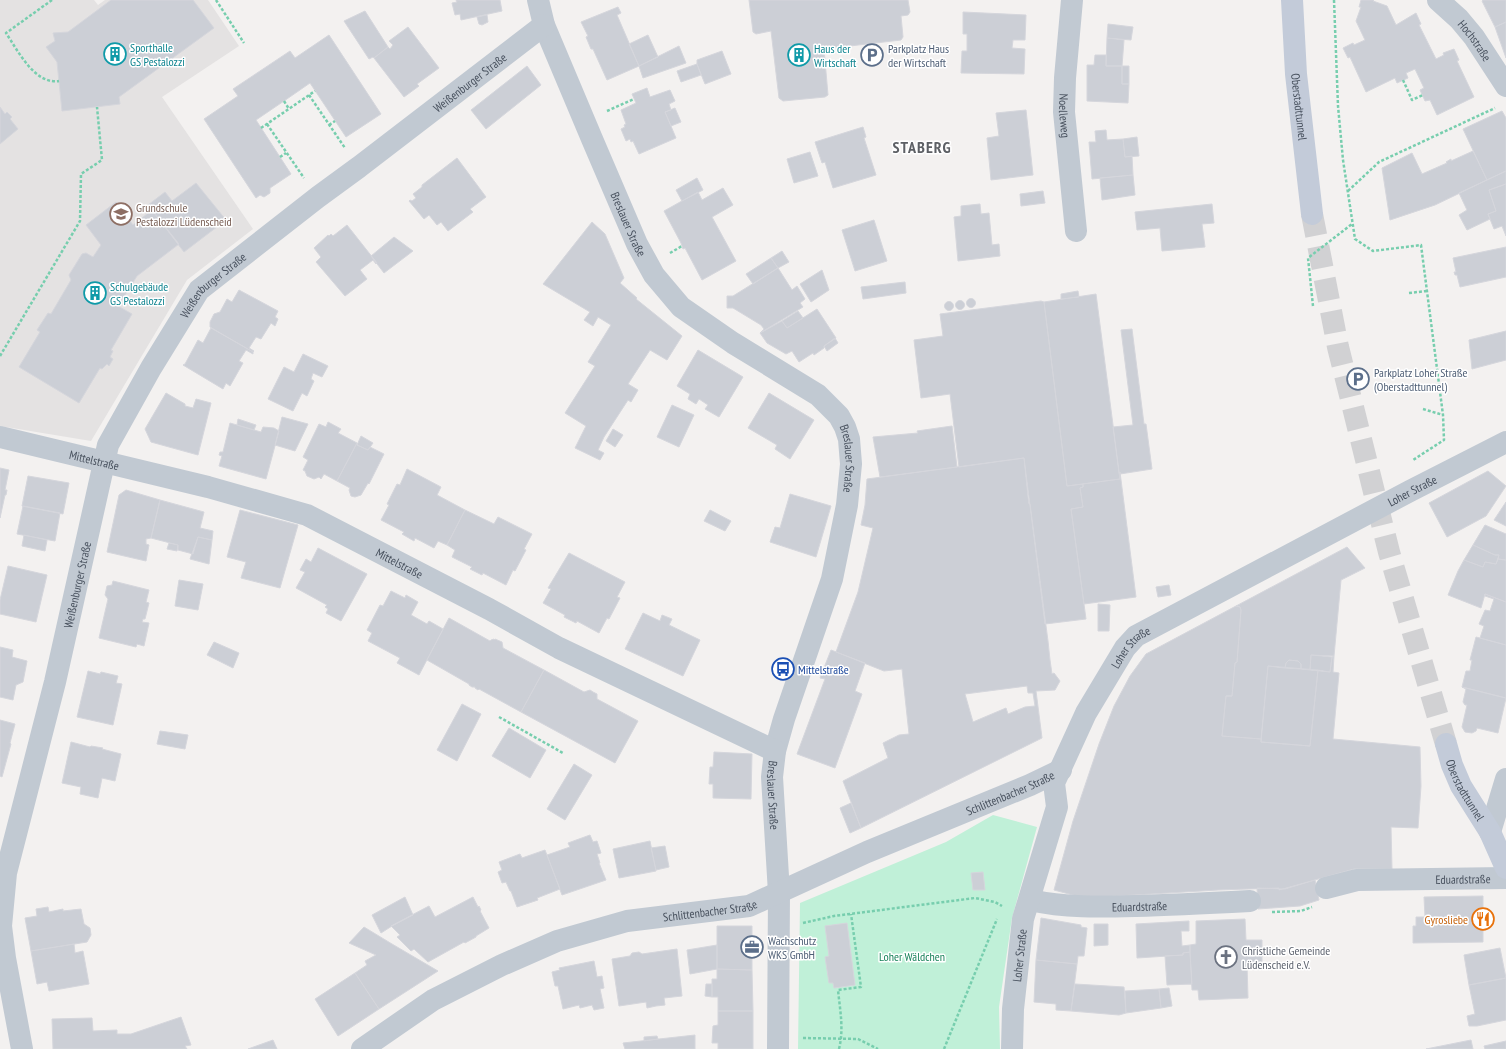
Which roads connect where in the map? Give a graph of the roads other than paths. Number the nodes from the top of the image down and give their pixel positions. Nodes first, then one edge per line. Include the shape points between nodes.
1 (538, 0) edge
2 (1072, 0) edge
3 (1292, 0) edge
4 (1438, 0) edge
5 (544, 25) junction
6 (1506, 86) edge
7 (1312, 214) tunnel mouth
8 (1076, 230) dead end
9 (0, 438) edge
10 (1506, 442) edge
11 (103, 462) junction
12 (1446, 744) tunnel mouth
13 (775, 751) junction
14 (1061, 770) junction
15 (1506, 779) edge
16 (1490, 832) junction
17 (1506, 868) edge
18 (1506, 878) edge
19 (1326, 888) dead end
20 (779, 893) junction
21 (1030, 900) junction
22 (1250, 901) dead end
23 (778, 1044) edge
24 (22, 1049) edge
25 (362, 1049) edge
26 (1012, 1049) edge

1 - 5 street, Breslauer Straße
2 - 8 street, Noelleweg via 1064,78 1064,112
3 - 7 street, Oberstadttunnel via 1297,82
4 - 6 street, Hochstraße via 1460,19
5 - 11 street, Weißenburger Straße via 199,290 108,445
5 - 13 street, Breslauer Straße via 637,244 654,275 681,307 818,396 833,409 845,427 851,464 847,505 832,579
9 - 11 street, Mittelstraße
10 - 14 street, Loher Straße via 1136,636 1124,648 1089,708
11 - 13 street, Mittelstraße via 208,487 308,515 559,648
11 - 24 street, Weißenburger Straße via 55,682 6,873 1,926
12 - 16 street, Oberstadttunnel via 1461,786
13 - 20 street, Breslauer Straße via 772,777
14 - 20 street, Schlittenbacher Straße via 867,852
14 - 21 street, Loher Straße via 1054,783 1058,807
15 - 16 street
16 - 17 street, Oberstadttunnel
18 - 19 street, Eduardstraße via 1357,880
20 - 23 street, Breslauer Straße
20 - 25 street, Schlittenbacher Straße via 749,906 627,920 557,941 433,1000
21 - 22 street, Eduardstraße via 1084,907
21 - 26 street, Loher Straße via 1023,919 1013,1009

